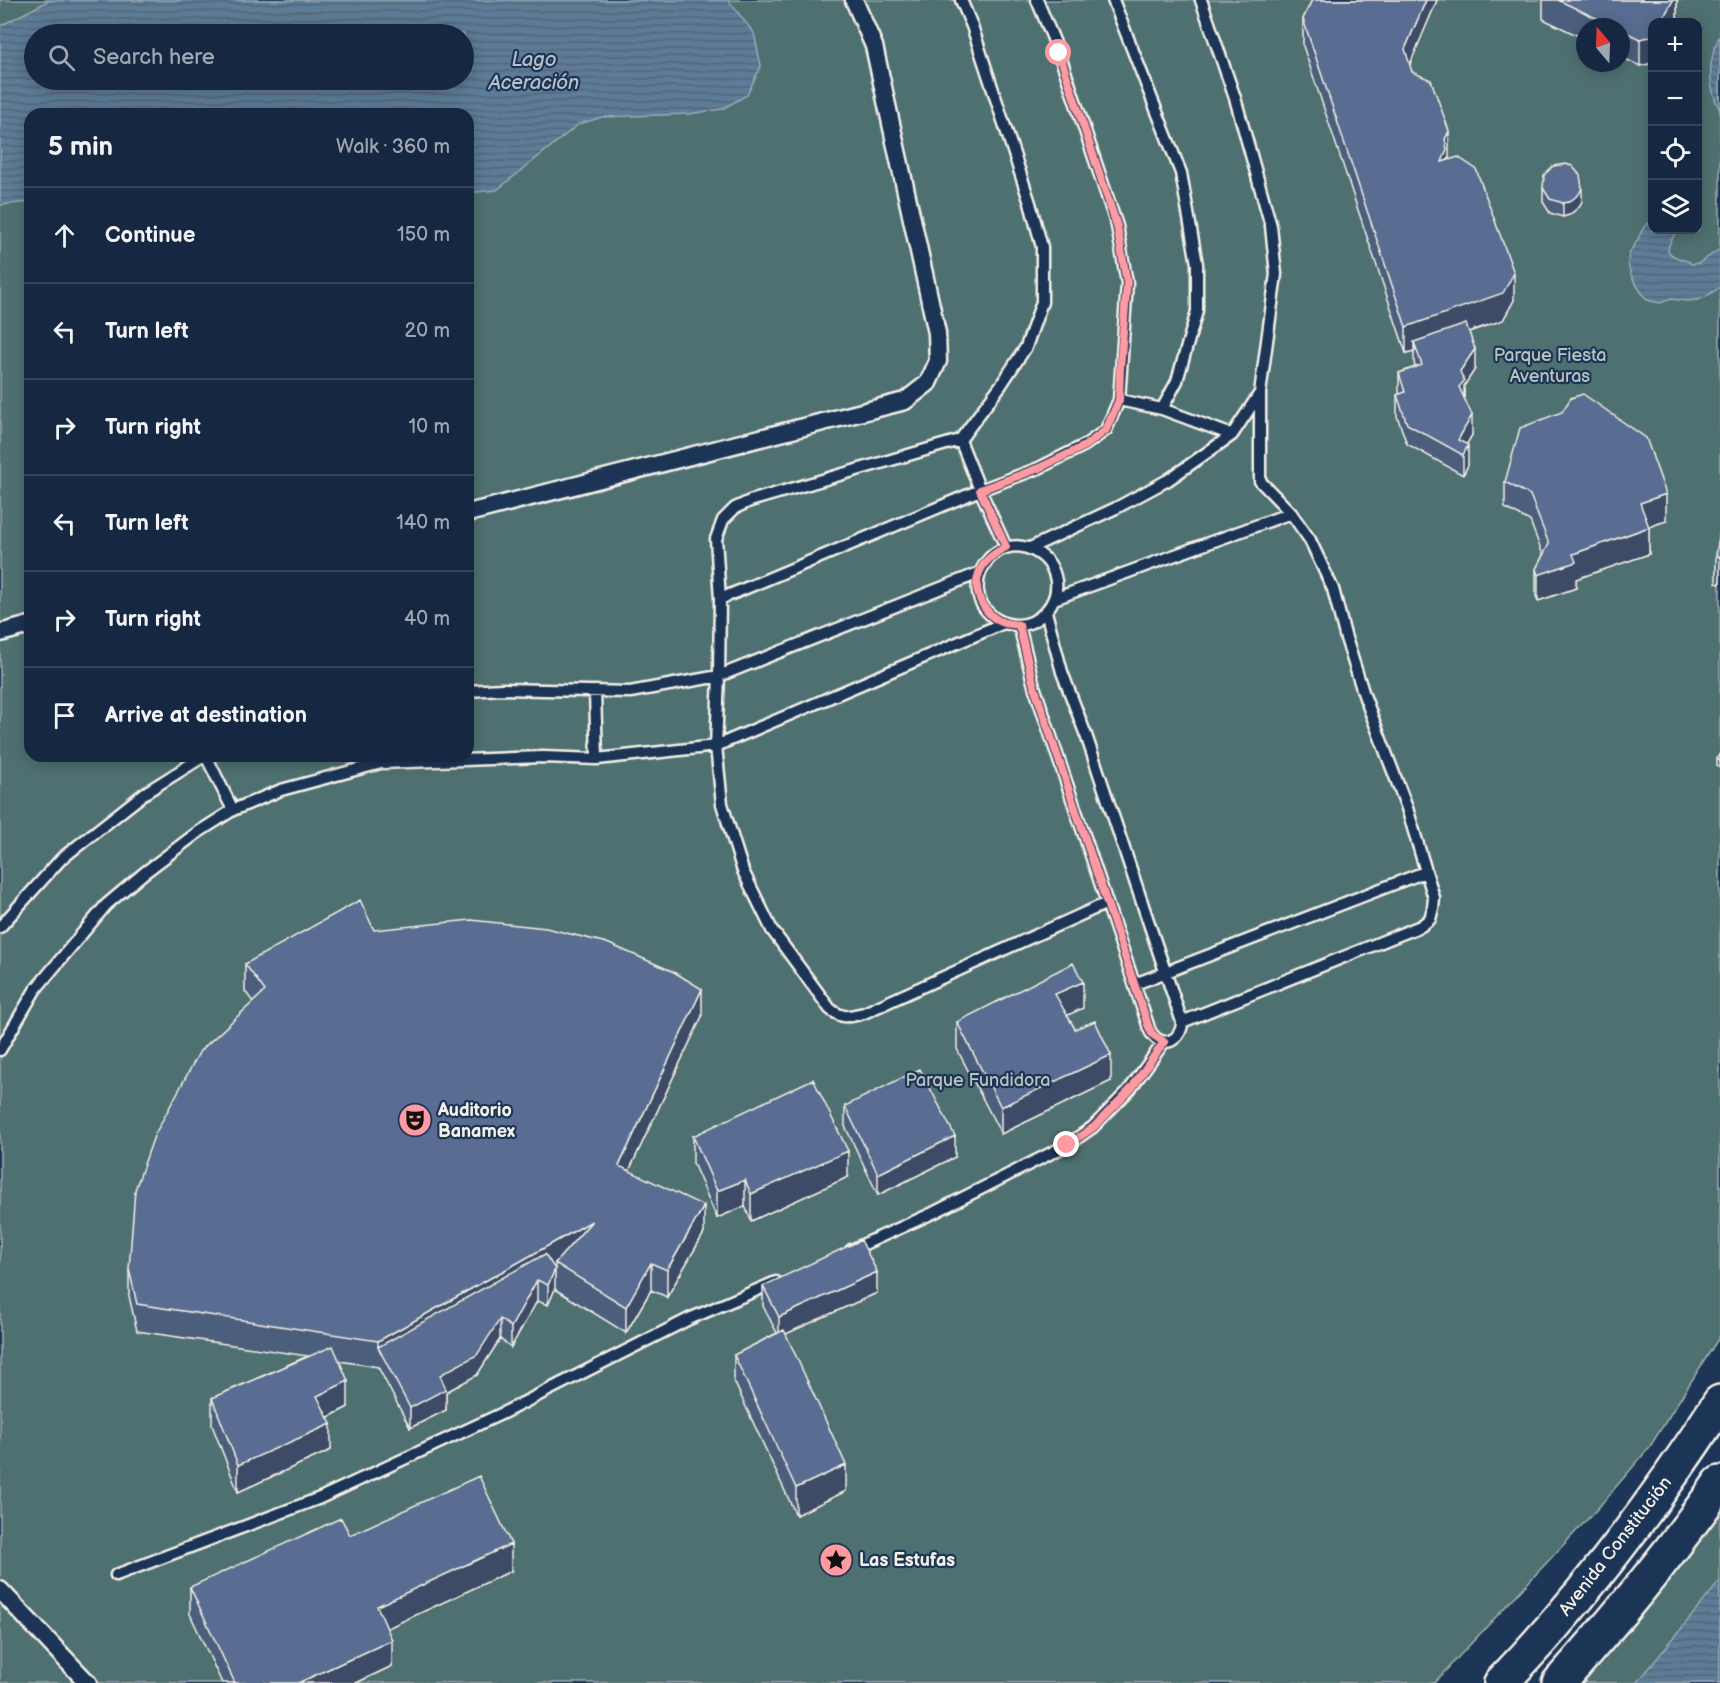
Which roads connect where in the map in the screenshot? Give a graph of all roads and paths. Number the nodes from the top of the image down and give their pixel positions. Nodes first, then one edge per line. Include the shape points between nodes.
1 (854, 0) edge
2 (961, 0) edge
3 (1036, 0) edge
4 (1113, 0) edge
5 (1201, 0) edge
6 (1260, 393) junction
7 (1119, 400) junction
8 (1162, 409) junction
9 (1232, 435) junction
10 (960, 440) junction
11 (980, 490) junction
12 (474, 511) edge
13 (1291, 513) junction
14 (1006, 547) junction
15 (1030, 548) junction
16 (979, 573) junction
17 (720, 599) junction
18 (1054, 599) junction
19 (1046, 612) junction
20 (1004, 623) junction
21 (1019, 625) junction
22 (24, 627) edge
23 (0, 633) edge
24 (719, 676) junction
25 (474, 691) edge
26 (595, 691) junction
27 (716, 746) junction
28 (597, 759) junction
29 (474, 760) edge
30 (195, 762) edge
31 (208, 762) edge
32 (408, 762) edge
33 (233, 810) junction
34 (1425, 872) junction
35 (1107, 903) junction
36 (0, 927) edge
37 (1166, 973) junction
38 (1135, 984) junction
39 (1182, 1022) junction
40 (1164, 1042) junction
41 (0, 1050) edge
42 (836, 1256) edge
43 (783, 1279) edge
44 (1720, 1402) edge
45 (1720, 1483) edge
46 (116, 1575) dead end
47 (0, 1590) edge
48 (88, 1683) edge
49 (1501, 1683) edge
50 (1559, 1683) edge

1 - 12 street via 874,46 937,333 938,361 928,383 905,401
2 - 10 lane via 1042,247 1042,302 1026,347
3 - 7 lane via 1059,53 1117,226 1127,283
4 - 8 lane via 1180,173 1197,264 1197,311 1177,381
5 - 6 lane via 1235,99 1270,226 1276,274
6 - 9 lane
6 - 13 lane via 1260,481
7 - 8 lane
7 - 11 lane via 1106,430 1085,446
8 - 9 lane
9 - 15 lane via 1168,480
10 - 11 lane
10 - 17 lane via 770,494 735,508 723,520 716,539
11 - 14 lane
11 - 17 lane
13 - 18 lane
13 - 34 lane via 1310,540 1333,589 1364,695 1407,808
14 - 15 lane
14 - 16 lane via 987,560
15 - 18 lane via 1052,568 1056,583
16 - 20 lane via 981,603 990,615
16 - 24 lane
17 - 24 lane
18 - 19 lane
19 - 21 lane
19 - 37 lane via 1062,672
20 - 21 lane
20 - 27 lane
21 - 35 lane via 1034,686
22 - 23 street
24 - 26 lane via 630,692
24 - 27 lane
25 - 26 lane
26 - 28 lane
27 - 28 lane
27 - 35 lane via 722,804 743,871 772,930 840,1017 864,1013
28 - 29 lane
30 - 36 lane via 146,793 61,858
31 - 33 lane
32 - 33 lane via 381,763 281,790
33 - 41 lane via 197,833 106,905 35,990
34 - 37 lane
34 - 39 lane via 1434,898 1430,919 1421,926
35 - 38 lane
37 - 38 lane
37 - 39 lane
38 - 40 lane via 1152,1034
39 - 40 lane via 1178,1036
40 - 42 lane via 1131,1089 1094,1127 1067,1145 933,1213
43 - 46 lane via 689,1319 501,1414 320,1498
44 - 49 highway, Avenida Constitución via 1612,1553
45 - 50 highway via 1652,1574
47 - 48 street

